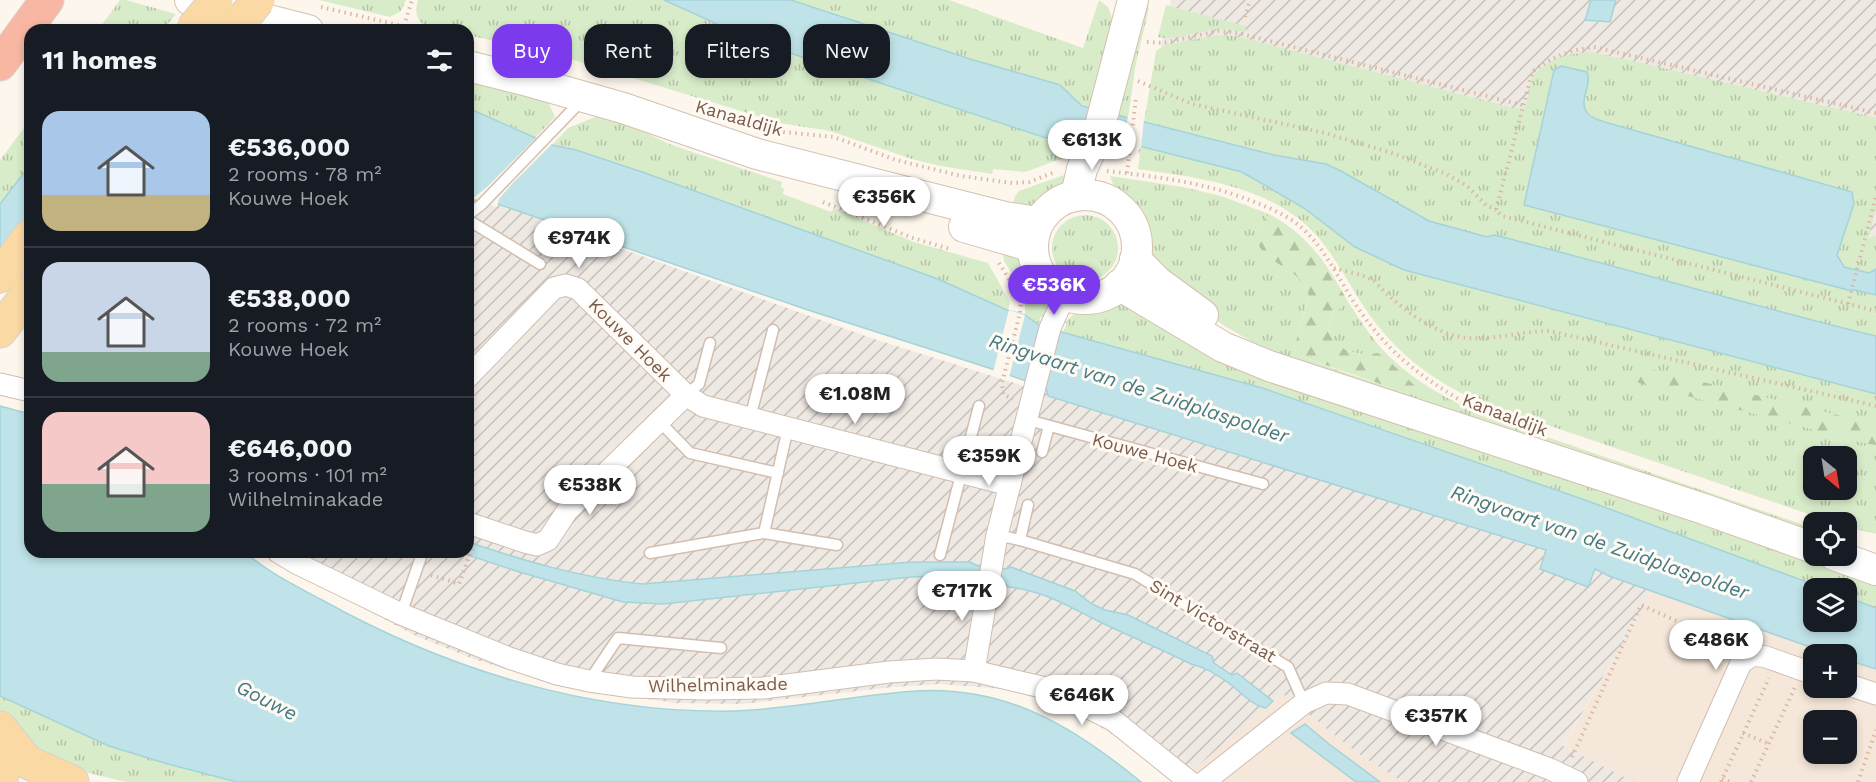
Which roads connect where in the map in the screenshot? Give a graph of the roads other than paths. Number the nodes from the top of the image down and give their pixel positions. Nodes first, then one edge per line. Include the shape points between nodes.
1 (47, 0) edge
2 (69, 0) edge
3 (190, 0) edge
4 (216, 0) edge
5 (258, 0) edge
6 (1133, 0) edge
7 (310, 18) edge
8 (29, 24) edge
9 (48, 24) edge
10 (197, 24) edge
11 (239, 24) edge
12 (24, 31) edge
13 (24, 52) edge
14 (0, 64) edge
15 (474, 68) edge
16 (0, 80) edge
17 (585, 97) junction
18 (1090, 197) junction
19 (474, 210) edge
20 (474, 224) edge
21 (1036, 235) junction
22 (24, 244) edge
23 (1135, 259) junction
24 (540, 264) dead end
25 (0, 276) edge
26 (1119, 285) junction
27 (1065, 295) junction
28 (24, 299) edge
29 (773, 330) dead end
30 (0, 331) edge
31 (710, 343) dead end
32 (1269, 366) junction
33 (474, 371) edge
34 (0, 384) edge
35 (24, 390) edge
36 (686, 395) junction
37 (979, 406) dead end
38 (750, 418) junction
39 (1028, 420) junction
40 (659, 421) junction
41 (1049, 426) junction
42 (788, 428) junction
43 (1042, 453) dead end
44 (961, 472) junction
45 (778, 473) junction
46 (1263, 484) dead end
47 (1010, 485) junction
48 (1028, 505) dead end
49 (474, 533) edge
50 (764, 533) junction
51 (997, 535) junction
52 (1020, 540) junction
53 (1803, 544) edge
54 (837, 545) dead end
55 (650, 554) dead end
56 (940, 555) dead end
57 (288, 558) edge
58 (421, 558) edge
59 (1857, 563) edge
60 (1876, 570) edge
61 (401, 614) junction
62 (721, 648) dead end
63 (1803, 670) edge
64 (974, 671) junction
65 (589, 681) junction
66 (1857, 688) edge
67 (1876, 694) edge
68 (1298, 706) junction
69 (0, 728) edge
70 (1, 772) edge
71 (1570, 778) edge
72 (43, 782) edge
73 (72, 782) edge
74 (1190, 782) edge
75 (1204, 782) edge
76 (1688, 782) edge

1 - 8 highway
2 - 9 highway
3 - 7 main road
4 - 10 main road, bridge
5 - 11 main road, bridge
6 - 18 main road via 1120,111 1098,137
12 - 14 highway
13 - 16 highway
15 - 17 main road, Kanaaldijk
17 - 19 lane
17 - 21 main road, Kanaaldijk via 758,154 1005,217
18 - 21 main road via 1058,202 1044,214
18 - 23 main road via 1122,210 1131,222 1136,237
20 - 24 lane
21 - 27 main road via 1038,271 1049,285
22 - 25 main road
23 - 26 main road
23 - 32 main road, Kanaaldijk via 1158,282
26 - 27 main road via 1099,297
26 - 32 main road, Kanaaldijk via 1223,347
27 - 39 street via 1050,328
28 - 30 main road
29 - 38 lane
31 - 36 lane via 699,384
32 - 53 main road, Kanaaldijk
33 - 36 street, Kouwe Hoek via 554,288 566,285 578,289
34 - 35 street
36 - 38 street, Kouwe Hoek via 704,406
36 - 40 street, Kouwe Hoek
37 - 44 lane
38 - 42 street, Kouwe Hoek
39 - 41 lane, Kouwe Hoek
39 - 47 street
40 - 45 lane via 690,453
40 - 49 street, Kouwe Hoek via 567,511 548,540 537,545
41 - 43 lane
41 - 46 lane, Kouwe Hoek
42 - 44 street, Kouwe Hoek
42 - 45 lane
44 - 47 street, Kouwe Hoek
44 - 56 lane
45 - 50 lane
47 - 51 street
48 - 52 lane
50 - 54 lane
50 - 55 lane
51 - 52 lane, Sint Victorstraat
51 - 64 street
52 - 68 lane, Sint Victorstraat via 1135,574 1288,667
57 - 61 street, Wilhelminakade
58 - 61 lane
59 - 60 main road
61 - 65 street, Wilhelminakade via 509,658
62 - 65 lane via 618,638
63 - 76 street via 1753,655 1741,663
64 - 65 street, Wilhelminakade via 889,672 763,688 632,687
64 - 74 street, Wilhelminakade via 1050,689 1113,720
66 - 67 street
68 - 71 street via 1326,693 1348,693
68 - 75 street
69 - 73 main road via 27,762
70 - 72 main road

